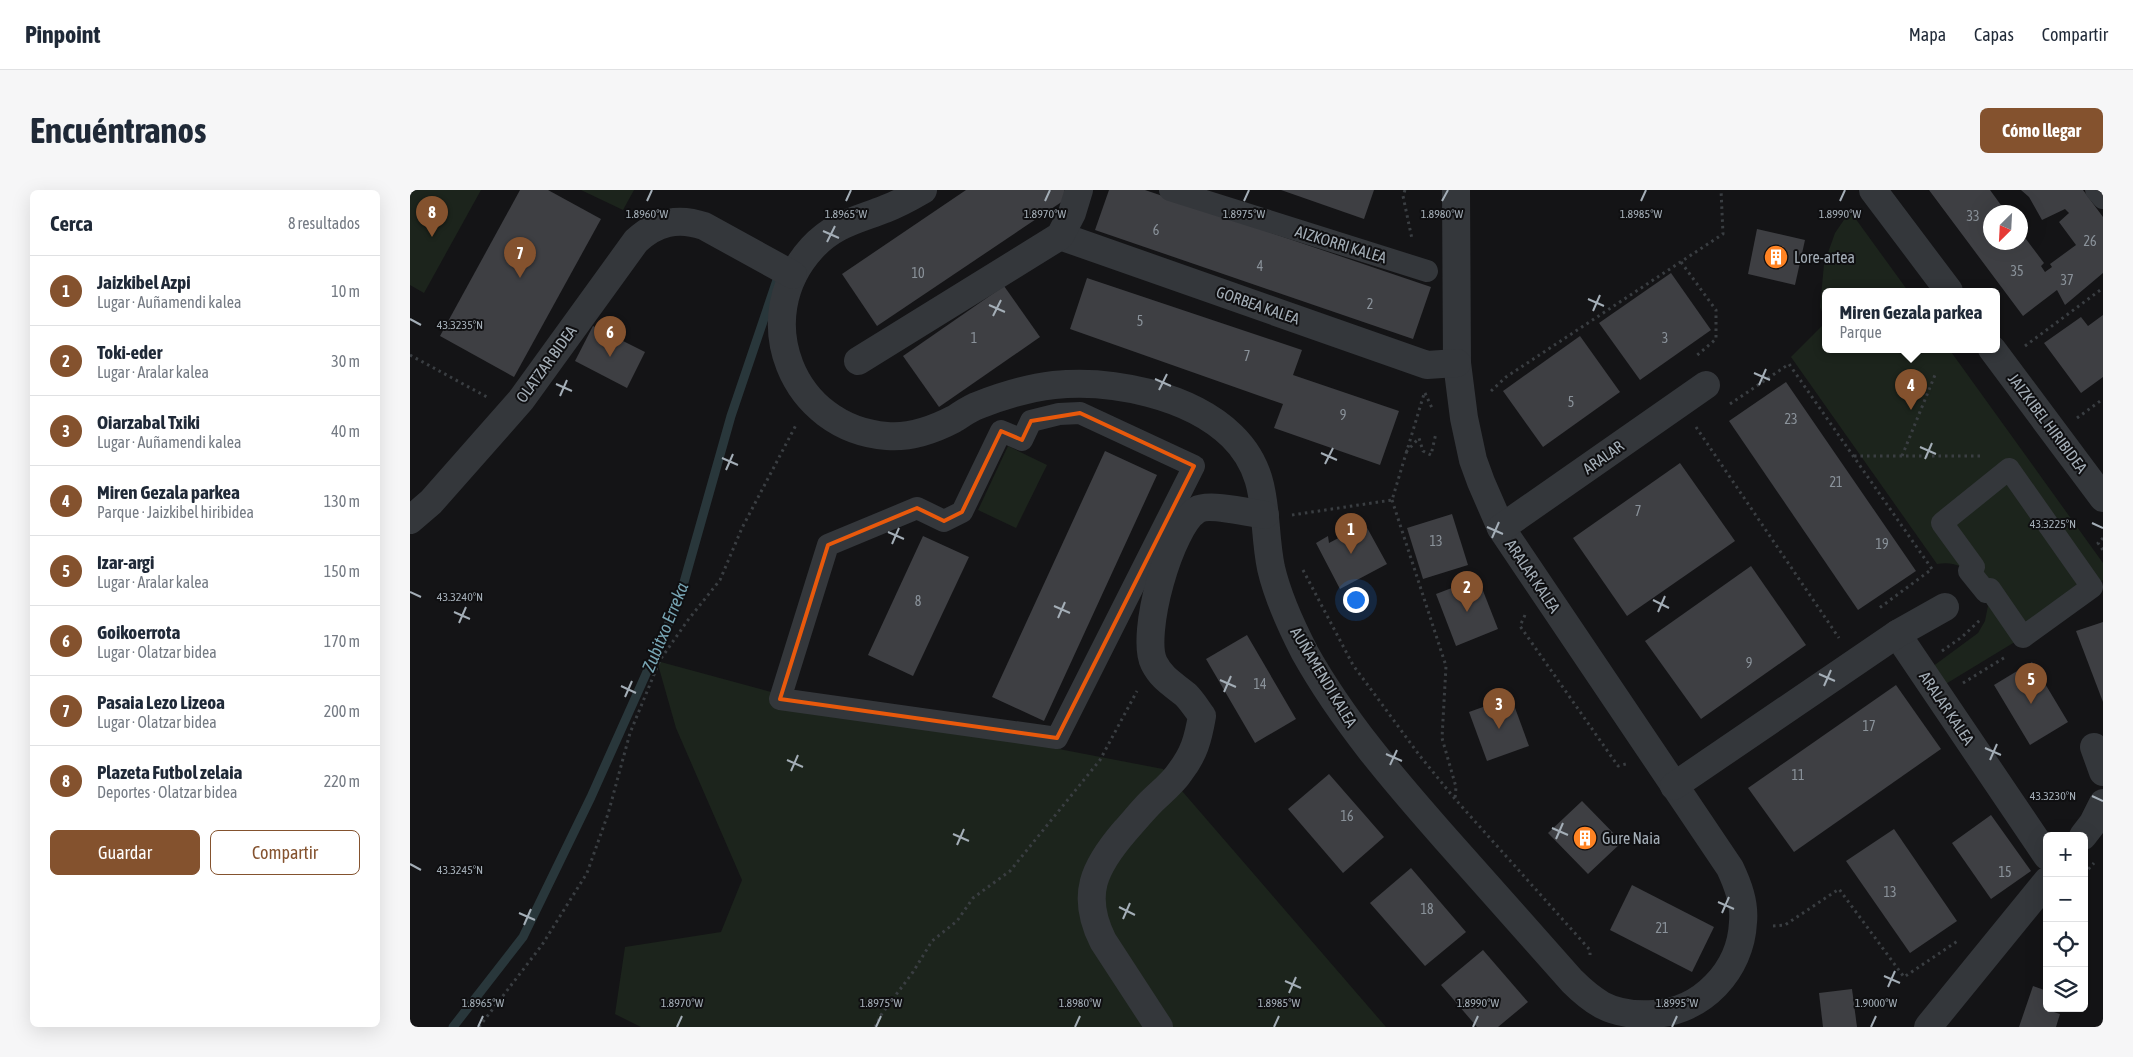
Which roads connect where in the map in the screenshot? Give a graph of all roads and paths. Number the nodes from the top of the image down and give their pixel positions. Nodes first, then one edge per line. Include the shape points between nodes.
1 (923, 190) edge
2 (1079, 190) edge
3 (1170, 190) edge
4 (1456, 190) edge
5 (1721, 190) edge
6 (1873, 190) edge
7 (2096, 190) edge
8 (2103, 198) edge
9 (1060, 236) junction
10 (1681, 262) junction
11 (1427, 271) dead end
12 (793, 275) junction
13 (1947, 288) edge
14 (2103, 288) edge
15 (2005, 350) edge
16 (410, 354) edge
17 (1694, 358) dead end
18 (858, 361) dead end
19 (1457, 363) junction
20 (1935, 375) dead end
21 (798, 384) junction
22 (1706, 385) dead end
23 (1491, 390) dead end
24 (1424, 391) dead end
25 (2103, 399) edge
26 (1728, 406) dead end
27 (512, 410) junction
28 (1704, 422) dead end
29 (2069, 423) dead end
30 (1438, 425) dead end
31 (1697, 427) junction
32 (1691, 431) dead end
33 (1404, 455) junction
34 (1853, 456) junction
35 (1902, 456) junction
36 (1988, 456) dead end
37 (1194, 466) joint
38 (2103, 498) edge
39 (1392, 500) junction
40 (1277, 515) junction
41 (410, 520) edge
42 (1501, 528) junction
43 (2103, 538) edge
44 (2103, 550) edge
45 (1300, 561) dead end
46 (2092, 587) joint
47 (1520, 607) dead end
48 (1945, 607) dead end
49 (1878, 609) dead end
50 (1846, 632) dead end
51 (1897, 634) junction
52 (1839, 638) junction
53 (1830, 644) dead end
54 (1153, 662) junction
55 (2094, 747) dead end
56 (1632, 762) dead end
57 (2103, 772) edge
58 (1674, 786) junction
59 (1455, 799) junction
60 (2103, 802) edge
61 (2086, 832) edge
62 (2043, 850) edge
63 (2043, 886) edge
64 (1772, 918) dead end
65 (1773, 926) junction
66 (1770, 934) dead end
67 (1966, 936) dead end
68 (1590, 959) dead end
69 (1698, 1000) joint
70 (479, 1027) edge
71 (875, 1027) edge
72 (1159, 1027) edge
73 (1928, 1027) edge

1 - 12 street, AUÑAMENDI KALEA via 904,202 861,216 831,231 814,245
2 - 9 street
3 - 11 street, AIZKORRI KALEA
4 - 19 street, ARALAR KALEA
5 - 10 path via 1723,234
6 - 13 street
7 - 8 street
9 - 18 street
9 - 19 street, GORBEA KALEA via 1427,365
10 - 17 path via 1716,310 1716,339
10 - 23 path
12 - 21 street, AUÑAMENDI KALEA via 783,301 781,323 782,344
12 - 27 street, OLATZAR BIDEA via 704,226 674,222 656,227 636,241
14 - 15 path
15 - 38 street, JAIZKIBEL HIRIBIDEA
16 - 27 path
19 - 42 street, ARALAR KALEA via 1473,460
20 - 35 path
21 - 40 street, AUÑAMENDI KALEA via 828,416 846,427 889,437 932,430 975,406 1053,385 1104,385 1185,404 1231,435 1251,460 1260,480 1264,501
21 - 70 path via 802,414 742,528 720,580 660,660 630,733 608,814 587,873 542,945
22 - 42 street, ARALAR
24 - 33 path
25 - 29 path
26 - 34 path via 1789,364
27 - 41 street, OLATZAR BIDEA via 432,502
28 - 31 path
30 - 33 path via 1431,455 1423,451 1419,438
31 - 32 path
31 - 52 path
33 - 39 path
34 - 35 path
34 - 49 path via 1932,569
35 - 36 path
37 - 37 street via 1057,738 780,699 828,545 916,508 944,521 962,512 1001,431 1022,440 1031,421 1080,413
39 - 40 path
39 - 59 path via 1446,666 1442,738 1456,787
40 - 54 street via 1198,509 1183,524 1166,564 1154,609 1149,637
40 - 69 street, AUÑAMENDI KALEA via 1271,565 1278,595 1306,653 1382,767 1586,995 1603,1006 1642,1015 1681,1009
42 - 58 street, ARALAR KALEA
43 - 44 path via 2098,542
45 - 59 path via 1353,665
46 - 46 street via 2008,469 1942,523 1974,567 1969,571 1986,592 1990,589 2023,637
47 - 56 path via 1525,615 1520,626 1618,766
48 - 51 street
50 - 52 path
51 - 58 street
51 - 62 street, ARALAR KALEA
52 - 53 path
54 - 71 path via 1100,760 1010,871 973,898 957,921 932,941
54 - 72 street via 1202,716 1198,742 1180,773 1108,850 1094,878 1091,894 1096,926 1103,941
55 - 57 street
58 - 69 street, ARALAR KALEA via 1730,868 1742,903 1744,922 1735,958 1713,988
59 - 68 path via 1590,950
60 - 61 street
63 - 73 street
64 - 65 path
65 - 66 path
65 - 67 path via 1785,925 1839,889 1904,977

